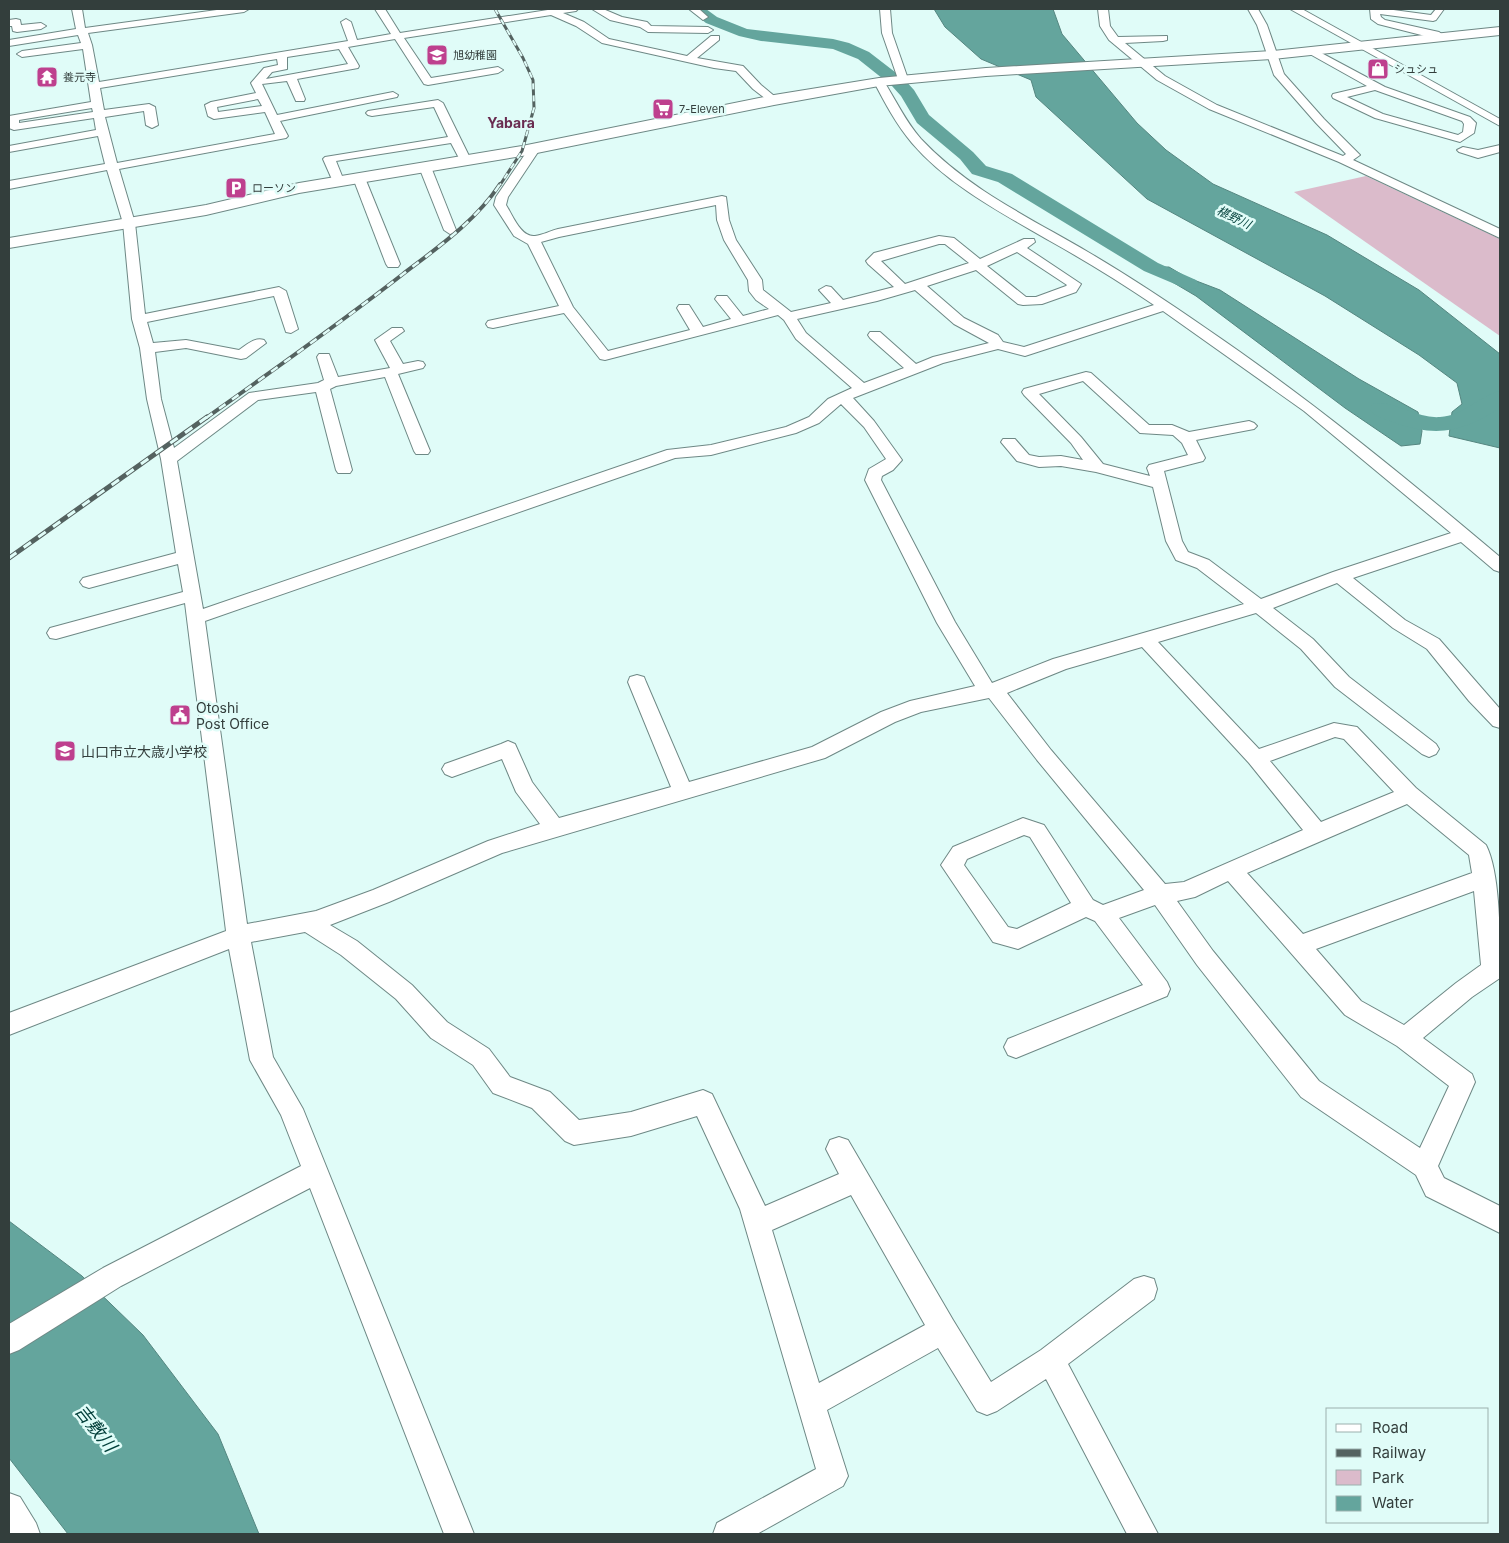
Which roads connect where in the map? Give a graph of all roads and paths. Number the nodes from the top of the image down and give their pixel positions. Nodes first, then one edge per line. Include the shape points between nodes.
1 (244, 9) edge
2 (380, 9) edge
3 (573, 9) edge
4 (631, 9) edge
5 (694, 9) edge
6 (885, 9) edge
7 (1103, 9) edge
8 (1253, 9) edge
9 (1295, 9) edge
10 (1372, 9) edge
11 (229, 10) edge
12 (599, 10) edge
13 (554, 13) junction
14 (1438, 16) dead end
15 (703, 17) dead end
16 (80, 19) edge
17 (346, 22) dead end
18 (9, 23) edge
19 (640, 24) junction
20 (1500, 32) edge
21 (399, 37) junction
22 (1441, 37) junction
23 (1163, 38) dead end
24 (1115, 40) junction
25 (9, 43) edge
26 (354, 44) junction
27 (86, 45) junction
28 (342, 46) junction
29 (1363, 46) junction
30 (1312, 51) junction
31 (281, 55) junction
32 (1273, 55) junction
33 (9, 56) edge
34 (348, 56) junction
35 (330, 59) dead end
36 (690, 60) junction
37 (1138, 62) junction
38 (354, 66) junction
39 (498, 70) dead end
40 (362, 77) dead end
41 (291, 78) junction
42 (907, 79) junction
43 (879, 82) junction
44 (256, 83) junction
45 (94, 86) junction
46 (1376, 87) junction
47 (300, 92) dead end
48 (263, 95) junction
49 (393, 95) dead end
50 (1447, 95) junction
51 (774, 100) junction
52 (1417, 103) junction
53 (267, 108) junction
54 (98, 109) junction
55 (372, 113) dead end
56 (11, 118) edge
57 (274, 119) junction
58 (1500, 124) edge
59 (152, 125) dead end
60 (102, 132) junction
61 (454, 138) junction
62 (1500, 148) edge
63 (9, 149) edge
64 (534, 149) junction
65 (1463, 150) dead end
66 (465, 160) junction
67 (1343, 160) junction
68 (112, 167) junction
69 (425, 167) junction
70 (359, 178) junction
71 (338, 181) junction
72 (9, 185) edge
73 (129, 224) junction
74 (450, 230) dead end
75 (1046, 234) junction
76 (1500, 234) edge
77 (534, 241) junction
78 (9, 243) edge
79 (1017, 247) junction
80 (393, 264) dead end
81 (980, 264) junction
82 (917, 285) junction
83 (902, 289) junction
84 (826, 290) dead end
85 (722, 299) dead end
86 (840, 305) junction
87 (1164, 306) junction
88 (568, 308) junction
89 (684, 308) dead end
90 (784, 314) junction
91 (139, 319) junction
92 (740, 321) junction
93 (493, 324) dead end
94 (291, 329) dead end
95 (397, 331) dead end
96 (698, 332) junction
97 (875, 335) dead end
98 (259, 343) dead end
99 (998, 345) junction
100 (147, 348) junction
101 (324, 357) dead end
102 (418, 365) dead end
103 (913, 369) junction
104 (395, 371) junction
105 (327, 385) junction
106 (862, 389) junction
107 (843, 397) junction
108 (1249, 426) dead end
109 (1186, 438) junction
110 (1009, 442) dead end
111 (422, 451) dead end
112 (168, 459) junction
113 (1097, 467) junction
114 (344, 470) dead end
115 (1160, 484) junction
116 (1463, 535) junction
117 (186, 556) junction
118 (1500, 566) edge
119 (1339, 576) junction
120 (89, 582) dead end
121 (192, 595) junction
122 (1259, 606) junction
123 (196, 618) junction
124 (56, 633) dead end
125 (1146, 640) junction
126 (638, 682) dead end
127 (991, 691) junction
128 (1500, 721) edge
129 (1430, 749) dead end
130 (1256, 758) junction
131 (452, 769) dead end
132 (683, 792) junction
133 (1409, 794) junction
134 (555, 828) junction
135 (1318, 833) junction
136 (1231, 870) junction
137 (1484, 878) junction
138 (1160, 894) junction
139 (1094, 910) junction
140 (308, 922) junction
141 (240, 935) junction
142 (1299, 945) junction
143 (9, 1024) edge
144 (1404, 1038) junction
145 (1016, 1047) dead end
146 (840, 1149) dead end
147 (1425, 1166) junction
148 (315, 1172) junction
149 (857, 1179) junction
150 (1500, 1220) edge
151 (757, 1223) junction
152 (1144, 1289) dead end
153 (944, 1330) junction
154 (9, 1340) edge
155 (1051, 1360) junction
156 (811, 1403) junction
157 (9, 1508) edge
158 (24, 1534) edge
159 (459, 1534) edge
160 (728, 1534) edge
161 (1143, 1534) edge

1 - 11 street
2 - 21 street
3 - 13 street
4 - 12 street
4 - 19 street
5 - 15 street
6 - 42 street via 887,33
7 - 24 street via 1104,26
8 - 32 street
9 - 29 street
10 - 14 street
10 - 22 street via 1374,16 1382,22
11 - 16 street
12 - 19 street
13 - 21 street
13 - 36 street via 580,24 606,41
16 - 18 street via 17,29 16,22
16 - 25 street
16 - 27 street
17 - 26 street
19 - 36 street via 660,31 696,28 711,34
20 - 22 street
21 - 26 street
21 - 39 street via 428,82
22 - 29 street
23 - 24 street
24 - 37 street
26 - 28 street
27 - 33 street
27 - 45 street
28 - 31 street
28 - 34 street
29 - 30 street
29 - 50 street
30 - 32 street
30 - 46 street
31 - 44 street via 288,66 268,70
31 - 45 street
32 - 37 street
32 - 67 street via 1279,75 1354,155
34 - 35 street
34 - 38 street
36 - 51 street via 740,68
37 - 42 street
37 - 67 street via 1213,107
38 - 40 street
38 - 41 street
41 - 44 street
41 - 47 street
42 - 43 street
43 - 51 street
43 - 75 street via 901,123 924,151 985,198
44 - 48 street
45 - 54 street
46 - 52 street
46 - 52 street via 1337,96 1379,116 1417,127 1460,139 1468,133 1470,123 1466,119
48 - 53 street
48 - 53 street via 211,105 214,116
49 - 57 street
50 - 52 street
50 - 58 street
51 - 64 street
53 - 57 street
54 - 56 street via 14,127
54 - 59 street via 149,107
54 - 60 street
55 - 61 street via 438,103 440,117
57 - 68 street via 282,136
60 - 63 street
60 - 68 street
61 - 66 street
61 - 71 street via 328,159
62 - 65 street via 1478,154
64 - 66 street
64 - 77 street via 502,196 500,205 524,239
66 - 69 street
67 - 76 street
68 - 72 street
68 - 73 street
69 - 70 street
69 - 74 street
70 - 71 street
70 - 80 street
71 - 73 street
73 - 78 street
73 - 91 street
75 - 79 street
75 - 87 street
77 - 88 street
77 - 90 street via 558,233 722,200 723,220 730,240 755,280 756,291
79 - 81 street
79 - 81 street via 1074,284 1071,289 1036,301 1023,301
81 - 82 street
81 - 83 street via 949,241 939,240 873,260
82 - 83 street
82 - 99 street via 958,321 993,338
83 - 86 street
84 - 86 street
85 - 92 street
86 - 90 street
87 - 99 street via 1025,352
87 - 116 street via 1266,376 1386,468
88 - 93 street
88 - 96 street via 605,356
89 - 96 street
90 - 92 street
90 - 106 street via 801,336
91 - 94 street via 278,291
91 - 100 street
92 - 96 street
95 - 104 street via 382,340
97 - 103 street
98 - 100 street via 241,355 186,344
99 - 103 street
100 - 112 street via 154,399
101 - 105 street
102 - 104 street
103 - 106 street
104 - 105 street
104 - 111 street
105 - 112 street via 254,396
105 - 114 street
106 - 107 street
107 - 123 street via 814,420 791,430 711,450 673,453
107 - 127 street via 869,424 894,460 875,473 873,480 946,623
108 - 109 street
109 - 113 street via 1176,429 1145,430 1086,376 1029,392 1076,440
109 - 115 street via 1197,458 1155,468
110 - 113 street via 1023,458
112 - 117 street
113 - 115 street
115 - 122 street via 1174,541 1182,556 1203,564
116 - 118 street
116 - 119 street
117 - 120 street
117 - 121 street
119 - 122 street
119 - 128 street via 1399,624 1433,644
121 - 123 street
121 - 124 street
122 - 125 street
122 - 129 street via 1307,644 1342,682
123 - 141 street via 233,909
125 - 127 street via 1060,664
125 - 130 street
126 - 132 street
127 - 132 street via 917,706 888,717 818,753
127 - 138 street
130 - 133 street via 1334,730 1350,732
130 - 135 street
131 - 134 street via 508,749 523,786
132 - 134 street
133 - 135 street
133 - 137 street via 1480,851
134 - 140 street via 495,847 381,896
135 - 136 street
136 - 138 street via 1187,891
136 - 142 street
137 - 142 street
137 - 144 street via 1492,970
138 - 139 street
138 - 147 street via 1205,958 1310,1089
139 - 139 street via 1018,939 1001,935 952,866 960,853 1023,826 1037,830
139 - 145 street via 1159,989
140 - 141 street
140 - 151 street via 349,948 404,992 439,1030 481,1057 502,1086 541,1100 574,1133 632,1124 703,1102
141 - 143 street
141 - 148 street via 262,1060 291,1109
142 - 144 street via 1354,1008
144 - 147 street via 1463,1082
146 - 149 street
147 - 150 street via 1435,1187
148 - 154 street via 112,1277
148 - 159 street
149 - 151 street
149 - 153 street
151 - 156 street
152 - 155 street
153 - 155 street via 987,1401
153 - 156 street
155 - 161 street
156 - 160 street via 833,1476
157 - 158 street

